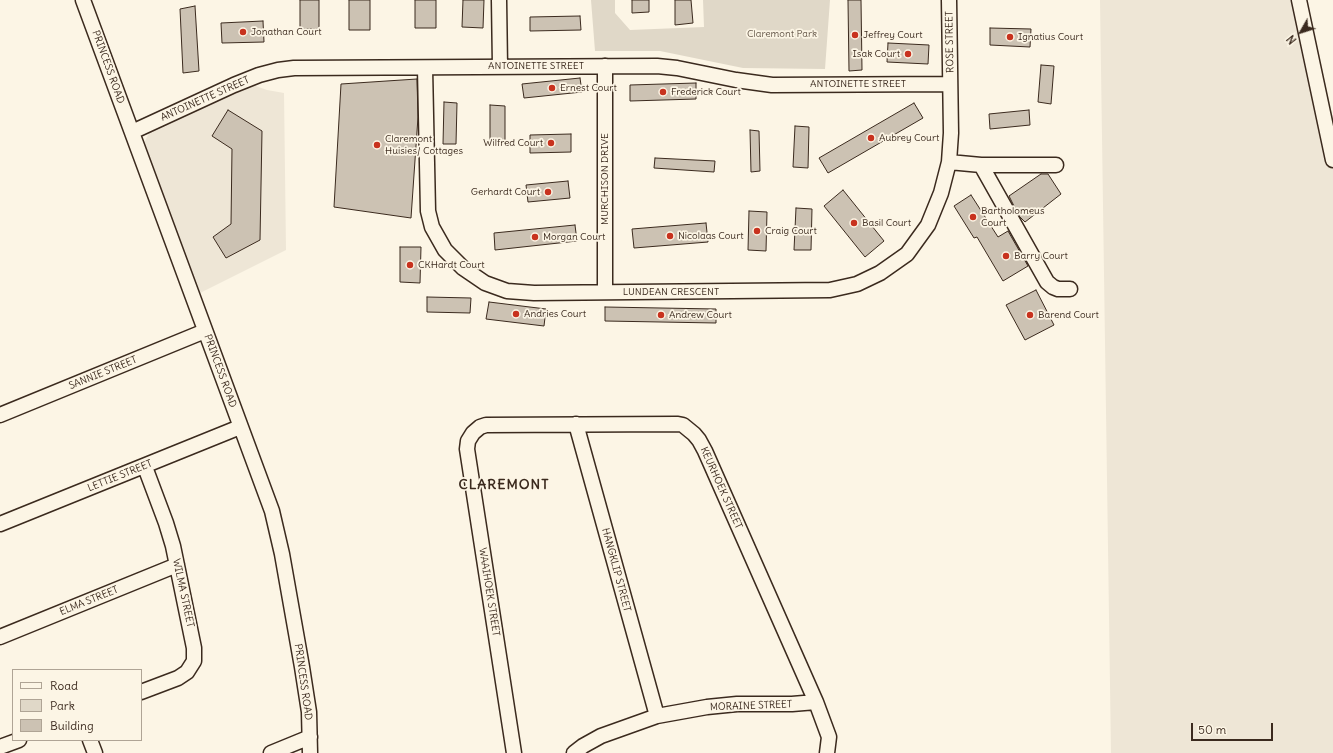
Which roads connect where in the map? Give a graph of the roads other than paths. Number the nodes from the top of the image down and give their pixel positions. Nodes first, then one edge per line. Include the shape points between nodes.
1 (83, 0) edge
2 (499, 0) edge
3 (949, 0) edge
4 (1299, 0) edge
5 (500, 66) junction
6 (605, 66) junction
7 (425, 68) junction
8 (950, 84) junction
9 (132, 132) junction
10 (1333, 160) edge
11 (949, 162) junction
12 (981, 165) junction
13 (1056, 165) dead end
14 (1070, 290) dead end
15 (605, 292) junction
16 (205, 331) junction
17 (0, 415) edge
18 (576, 424) junction
19 (240, 427) junction
20 (473, 433) joint
21 (145, 467) junction
22 (0, 524) edge
23 (177, 565) junction
24 (0, 637) edge
25 (142, 692) edge
26 (816, 702) junction
27 (657, 716) junction
28 (310, 737) junction
29 (17, 741) edge
30 (90, 741) edge
31 (0, 748) edge
32 (95, 753) edge
33 (271, 753) edge
34 (310, 753) edge
35 (514, 753) edge
36 (574, 753) edge
37 (827, 753) edge

1 - 9 street, PRINCESS ROAD
2 - 5 street
3 - 8 street, ROSE STREET
4 - 10 street
5 - 6 street, ANTOINETTE STREET
5 - 7 street, ANTOINETTE STREET
6 - 8 street, ANTOINETTE STREET via 677,68 772,85
6 - 15 street, MURCHISON DRIVE
7 - 9 street, ANTOINETTE STREET via 278,70 234,85
7 - 15 street, LUNDEAN CRESCENT via 428,211 432,226 445,250 463,268 484,283 507,291 534,294
8 - 11 street, LUNDEAN CRESCENT
9 - 16 street, PRINCESS ROAD
11 - 12 street
11 - 15 street, LUNDEAN CRESCENT via 941,194 928,225 907,254 880,273 856,284 830,290
12 - 13 street
12 - 14 street via 1047,282 1058,289
16 - 17 street, SANNIE STREET
16 - 19 street, PRINCESS ROAD
18 - 20 street, KEURHOEK STREET via 486,425
18 - 26 street, KEURHOEK STREET via 678,424 688,428 699,440
18 - 27 street, HANGKLIP STREET
19 - 21 street, LETTIE STREET
19 - 28 street, PRINCESS ROAD via 272,511 282,554 309,712
20 - 35 street, WAAIHOEK STREET via 468,441 467,450
21 - 22 street, LETTIE STREET
21 - 23 street, WILMA STREET via 166,523
23 - 24 street, ELMA STREET
23 - 25 street, WILMA STREET via 194,648 194,661 187,672 178,678
26 - 27 street, MORAINE STREET via 737,704
26 - 37 street, KEURHOEK STREET via 829,737
27 - 36 street, MORAINE STREET via 601,736
28 - 33 street
28 - 34 street, PRINCESS ROAD
29 - 31 street
30 - 32 street

